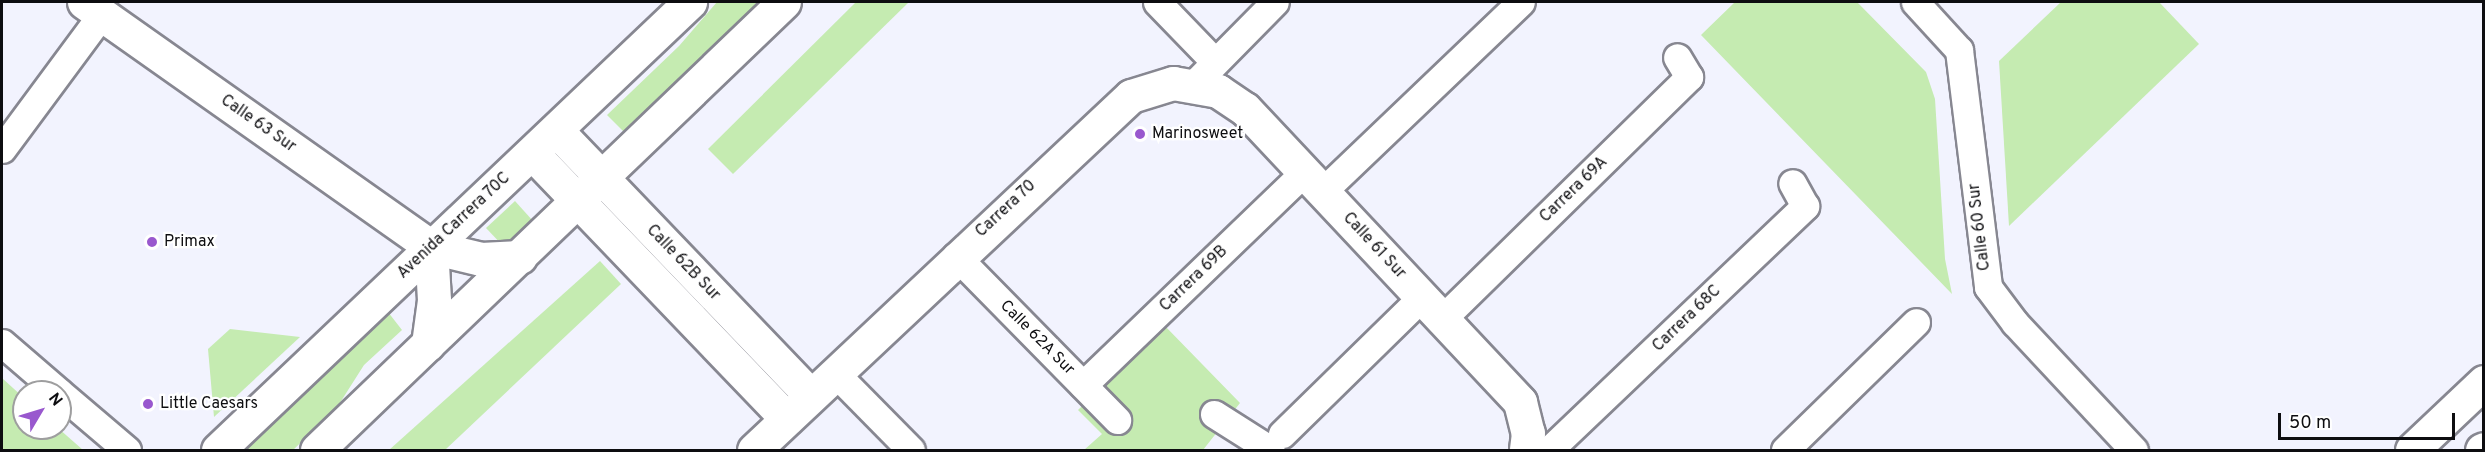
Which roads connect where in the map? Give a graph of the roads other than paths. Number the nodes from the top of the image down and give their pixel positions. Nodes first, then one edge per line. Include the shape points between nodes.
1 (690, 2) edge
2 (784, 2) edge
3 (1157, 2) edge
4 (1275, 2) edge
5 (1521, 2) edge
6 (1915, 2) edge
7 (93, 8) edge
8 (1677, 57) dead end
9 (1204, 73) junction
10 (556, 130) junction
11 (2, 149) edge
12 (532, 153) junction
13 (603, 178) junction
14 (1313, 182) junction
15 (1792, 183) dead end
16 (579, 201) junction
17 (431, 247) junction
18 (956, 256) junction
19 (520, 257) junction
20 (1432, 308) junction
21 (1916, 322) dead end
22 (2, 343) edge
23 (428, 344) junction
24 (835, 373) junction
25 (46, 380) edge
26 (2484, 382) edge
27 (1083, 386) junction
28 (811, 396) junction
29 (72, 402) edge
30 (1214, 414) dead end
31 (787, 419) junction
32 (1117, 420) dead end
33 (1276, 442) edge
34 (1528, 446) edge
35 (127, 450) edge
36 (218, 450) edge
37 (317, 450) edge
38 (754, 450) edge
39 (911, 450) edge
40 (1785, 450) edge
41 (2133, 450) edge
42 (2412, 450) edge

1 - 10 street, Avenida Carrera 70C
2 - 13 street
3 - 9 street, Calle 61 Sur
4 - 9 street
5 - 14 street, Carrera 69B
6 - 41 street, Calle 60 Sur via 1959,50 1988,287 2014,324
7 - 11 street
7 - 17 street, Calle 63 Sur
8 - 20 street, Carrera 69A via 1689,77
9 - 14 street, Calle 61 Sur
9 - 18 street, Carrera 70 via 1131,96
10 - 12 street, Avenida Carrera 70C
10 - 13 street, Calle 62B Sur
12 - 16 street, Calle 62B Sur
12 - 17 street, Avenida Carrera 70C
13 - 16 street
13 - 28 street, Calle 62B Sur
14 - 20 street, Calle 61 Sur
14 - 27 street, Carrera 69B
15 - 34 street, Carrera 68C via 1806,206
16 - 19 street
16 - 31 street, Calle 62B Sur
17 - 19 street, Calle 63 Sur via 480,259
17 - 23 street via 434,300
17 - 36 street, Avenida Carrera 70C
18 - 24 street, Carrera 70
18 - 27 street, Calle 62A Sur
19 - 23 street
20 - 33 street, Carrera 69A
20 - 34 street, Calle 61 Sur via 1520,402
21 - 40 street
22 - 25 street
23 - 37 street
24 - 28 street, Carrera 70
24 - 39 street
26 - 42 street
27 - 32 street, Calle 62A Sur
28 - 31 street, Carrera 70
29 - 35 street
30 - 33 street
31 - 38 street, Carrera 70

